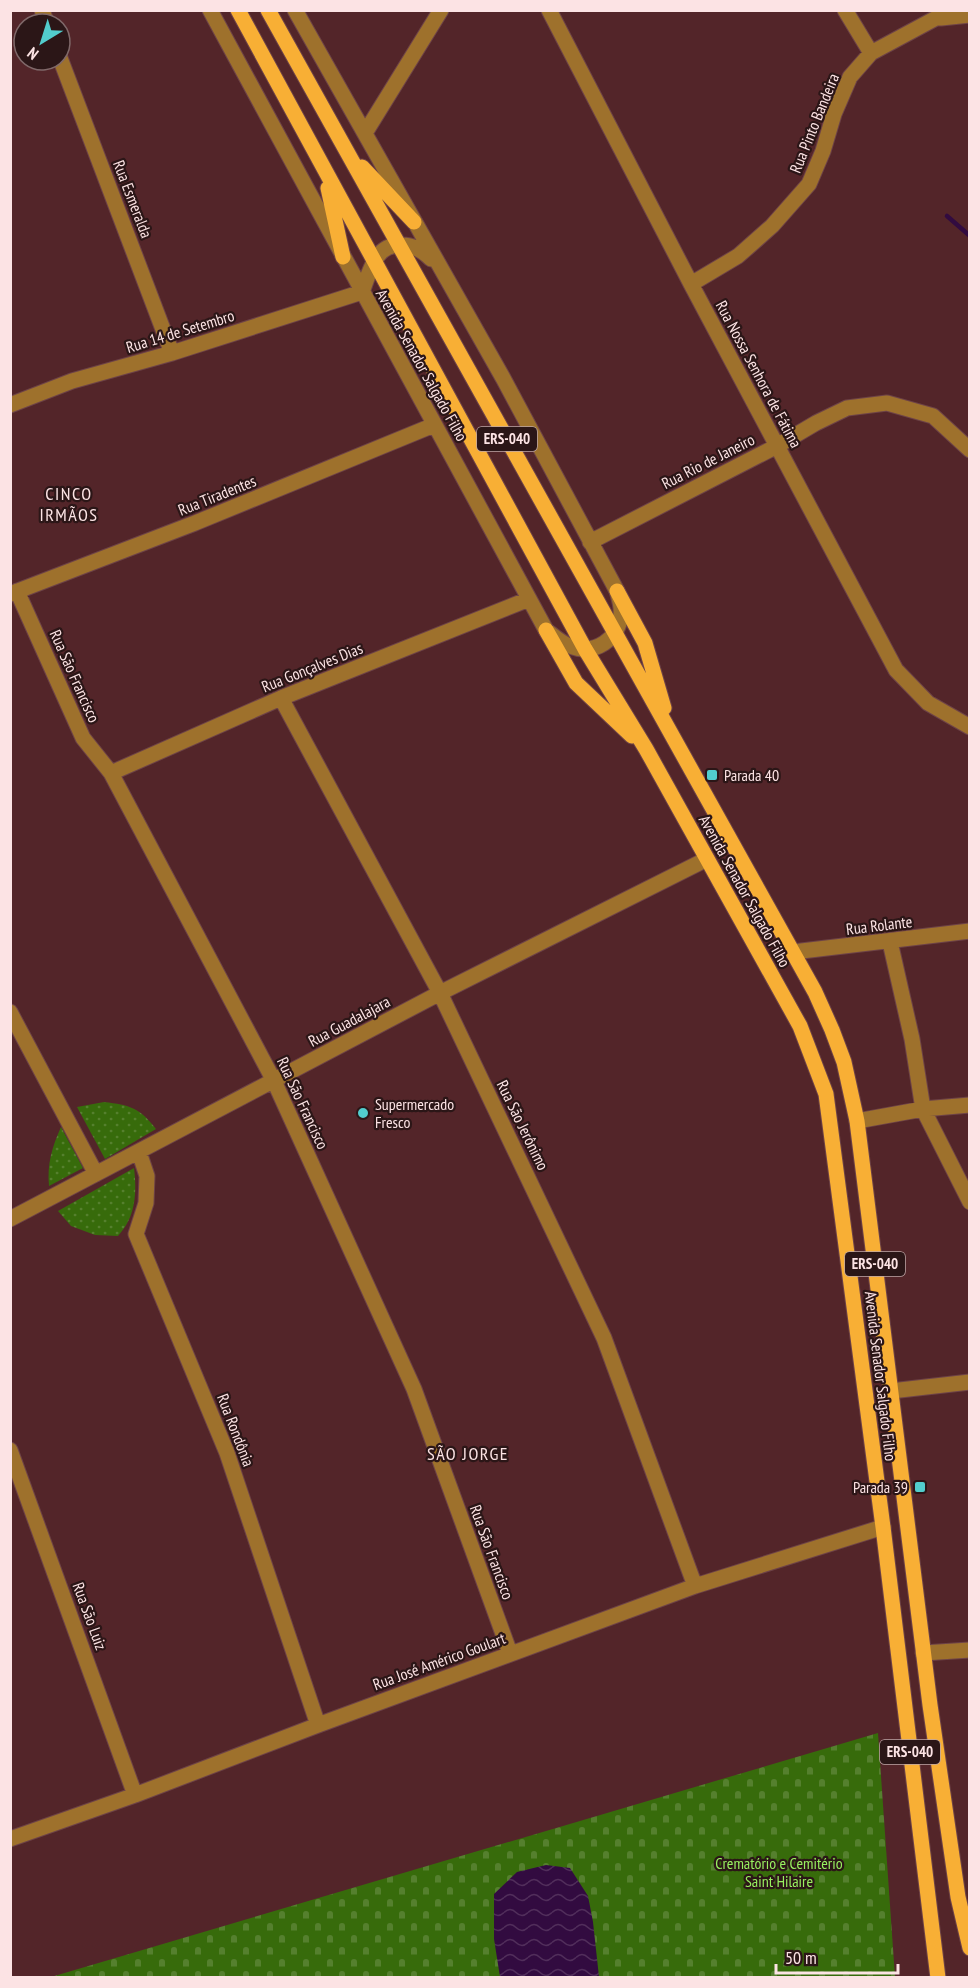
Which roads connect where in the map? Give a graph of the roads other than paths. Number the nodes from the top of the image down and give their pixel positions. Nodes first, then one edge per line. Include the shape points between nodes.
1 (210, 10) edge
2 (238, 10) edge
3 (268, 10) edge
4 (295, 10) edge
5 (441, 10) edge
6 (845, 10) edge
7 (951, 10) edge
8 (548, 13) edge
9 (969, 15) edge
10 (932, 19) junction
11 (871, 52) junction
12 (65, 72) edge
13 (365, 134) junction
14 (347, 150) junction
15 (324, 171) junction
16 (414, 222) junction
17 (399, 244) junction
18 (343, 257) junction
19 (374, 261) junction
20 (437, 265) junction
21 (691, 285) junction
22 (362, 292) junction
23 (172, 353) junction
24 (10, 405) edge
25 (434, 425) junction
26 (777, 446) junction
27 (969, 450) edge
28 (590, 542) junction
29 (617, 591) junction
30 (14, 592) edge
31 (529, 599) junction
32 (546, 630) junction
33 (614, 633) junction
34 (585, 649) junction
35 (281, 698) junction
36 (969, 727) edge
37 (672, 734) junction
38 (646, 749) junction
39 (111, 773) junction
40 (706, 858) junction
41 (969, 931) edge
42 (890, 942) junction
43 (793, 952) junction
44 (440, 993) junction
45 (10, 1012) edge
46 (274, 1081) junction
47 (969, 1105) edge
48 (923, 1109) junction
49 (857, 1121) junction
50 (139, 1152) junction
51 (96, 1174) junction
52 (969, 1202) edge
53 (10, 1219) edge
54 (969, 1382) edge
55 (891, 1390) junction
56 (10, 1450) edge
57 (883, 1527) junction
58 (695, 1586) junction
59 (969, 1650) edge
60 (510, 1653) junction
61 (923, 1653) junction
62 (318, 1725) junction
63 (135, 1795) junction
64 (10, 1839) edge
65 (969, 1948) edge
66 (938, 1977) edge

1 - 18 street, Avenida Senador Salgado Filho
2 - 15 main road, Avenida Senador Salgado Filho / ERS-040
3 - 14 main road, Avenida Senador Salgado Filho / ERS-040
4 - 13 street, Avenida Senador Salgado Filho
5 - 13 street
6 - 11 street
7 - 10 street, Rua Pinto Bandeira
8 - 21 street, Rua Nossa Senhora de Fátima
9 - 10 street
10 - 11 street, Rua Pinto Bandeira
11 - 21 street, Rua Pinto Bandeira via 850,77 809,184 772,226 738,256
12 - 23 street, Rua Esmeralda
13 - 16 street, Avenida Senador Salgado Filho
14 - 16 main road
14 - 17 main road, Avenida Senador Salgado Filho / ERS-040
15 - 18 main road
15 - 19 main road, Avenida Senador Salgado Filho / ERS-040
16 - 20 street, Avenida Senador Salgado Filho
17 - 19 street via 385,248
17 - 20 street via 417,248
17 - 33 main road, Avenida Senador Salgado Filho / ERS-040
18 - 22 street, Avenida Senador Salgado Filho
19 - 22 street
19 - 34 main road, Avenida Senador Salgado Filho / ERS-040
20 - 28 street, Avenida Senador Salgado Filho via 503,378
21 - 26 street, Rua Nossa Senhora de Fátima
22 - 23 street, Rua 14 de Setembro
22 - 25 street, Avenida Senador Salgado Filho
23 - 24 street, Rua 14 de Setembro via 72,381
25 - 30 street, Rua Tiradentes via 195,524
25 - 31 street, Avenida Senador Salgado Filho
26 - 27 street, Rua Rio de Janeiro via 847,408 887,404 933,416
26 - 28 street, Rua Rio de Janeiro
26 - 36 street, Rua Nossa Senhora de Fátima via 896,670 928,703
28 - 29 street, Avenida Senador Salgado Filho
29 - 33 street via 622,611
29 - 37 main road, Avenida Senador Salgado Filho via 645,643
30 - 39 street, Rua São Francisco via 83,738
31 - 32 street, Avenida Senador Salgado Filho
31 - 35 street, Rua Gonçalves Dias
32 - 34 street via 572,647
32 - 38 main road, Avenida Senador Salgado Filho via 576,683
33 - 34 street via 602,646
33 - 37 main road, Avenida Senador Salgado Filho / ERS-040
34 - 38 main road, Avenida Senador Salgado Filho / ERS-040
35 - 39 street, Rua Gonçalves Dias
35 - 44 street, Rua São Jerônimo
37 - 43 main road, Avenida Senador Salgado Filho / ERS-040
38 - 40 main road, Avenida Senador Salgado Filho / ERS-040
39 - 46 street, Rua São Francisco
40 - 44 street, Rua Guadalajara
40 - 57 main road, Avenida Senador Salgado Filho / ERS-040 via 800,1026 826,1094
41 - 42 street, Rua Rolante
42 - 43 street, Rua Rolante
42 - 48 street
43 - 49 main road, Avenida Senador Salgado Filho / ERS-040 via 832,1030 844,1062
44 - 46 street, Rua Guadalajara
44 - 58 street, Rua São Jerônimo via 604,1338
45 - 51 street
46 - 50 street, Rua Guadalajara
46 - 60 street, Rua São Francisco via 414,1389
47 - 48 street
48 - 49 street
48 - 52 street
49 - 55 main road, Avenida Senador Salgado Filho / ERS-040
50 - 51 street, Rua Guadalajara
50 - 62 street, Rua Rondônia via 147,1176 146,1203 136,1234 227,1453
51 - 53 street, Rua Guadalajara
54 - 55 street
55 - 61 main road, Avenida Senador Salgado Filho / ERS-040
56 - 63 street, Rua São Luiz
57 - 58 street, Rua José Américo Goulart
57 - 66 main road, Avenida Senador Salgado Filho / ERS-040
58 - 60 street, Rua José Américo Goulart
59 - 61 street
60 - 62 street, Rua José Américo Goulart
61 - 65 main road, Avenida Senador Salgado Filho / ERS-040 via 958,1897
62 - 63 street, Rua José Américo Goulart
63 - 64 street, Rua José Américo Goulart

